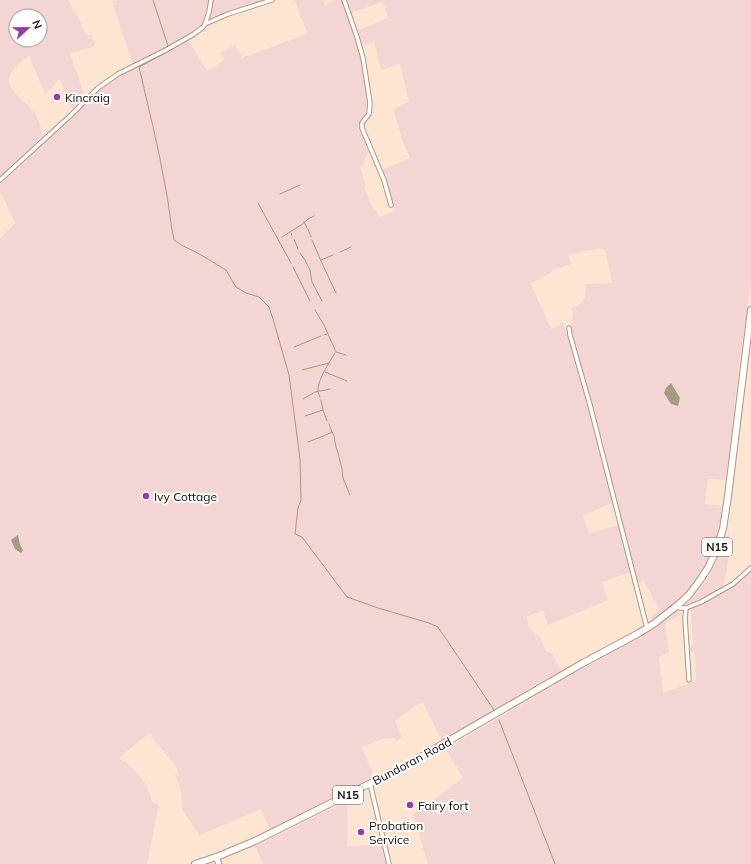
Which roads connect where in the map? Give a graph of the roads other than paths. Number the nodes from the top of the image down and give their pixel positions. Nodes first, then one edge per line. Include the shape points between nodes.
1 (211, 0) edge
2 (272, 0) edge
3 (344, 0) edge
4 (205, 24) junction
5 (0, 180) edge
6 (391, 205) dead end
7 (751, 310) edge
8 (569, 328) dead end
9 (751, 568) edge
10 (676, 607) junction
11 (686, 608) junction
12 (647, 628) junction
13 (689, 680) dead end
14 (370, 784) junction
15 (216, 857) junction
16 (195, 864) edge
17 (219, 864) edge
18 (389, 864) edge

1 - 4 street
2 - 4 street
3 - 6 street via 363,58 370,103 369,114 362,123 362,128 384,180
4 - 5 street via 194,34 118,74 98,88
7 - 10 highway, N15 via 723,529 708,568 688,596
8 - 12 street
9 - 11 street via 733,584
10 - 11 street
10 - 12 highway, N15
11 - 13 street
12 - 14 highway, Bundoran Road / N15
14 - 15 highway, Bundoran Road / N15 via 255,841
14 - 18 street
15 - 16 highway, Bundoran Road / N15
15 - 17 street

